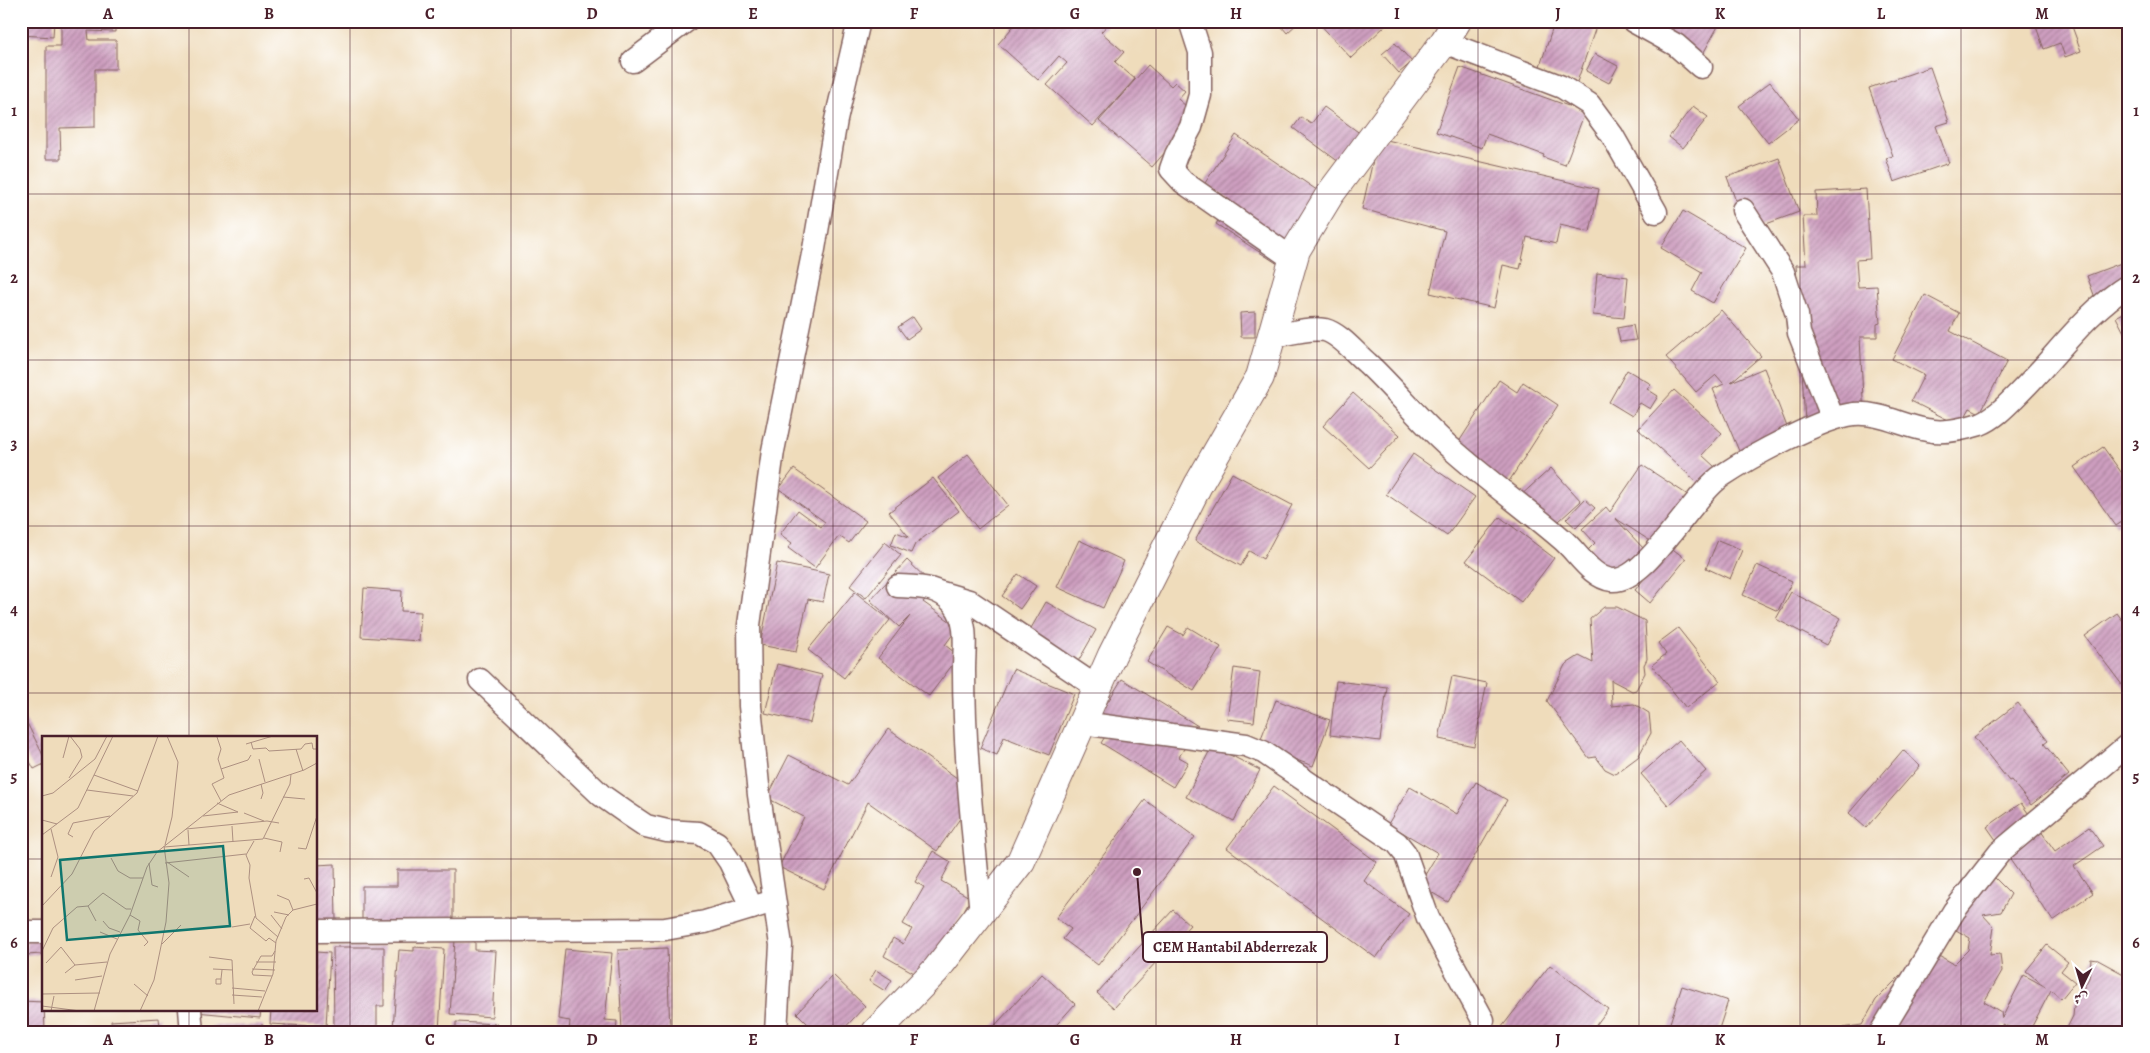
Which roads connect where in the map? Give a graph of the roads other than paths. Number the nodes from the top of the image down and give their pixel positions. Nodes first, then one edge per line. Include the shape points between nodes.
1 (686, 21) edge
2 (859, 21) edge
3 (1190, 21) edge
4 (1633, 21) edge
5 (1451, 32) edge
6 (633, 61) dead end
7 (1701, 67) dead end
8 (1743, 210) dead end
9 (1656, 212) dead end
10 (1293, 259) junction
11 (2129, 285) edge
12 (1271, 337) junction
13 (1833, 419) junction
14 (898, 586) dead end
15 (942, 594) junction
16 (480, 680) dead end
17 (1098, 688) junction
18 (1082, 723) junction
19 (2129, 744) edge
20 (774, 901) junction
21 (752, 908) junction
22 (980, 913) junction
23 (318, 931) edge
24 (21, 932) edge
25 (42, 932) edge
26 (190, 1010) edge
27 (1483, 1020) dead end
28 (192, 1032) edge
29 (776, 1032) edge
30 (876, 1032) edge
31 (1881, 1032) edge

1 - 6 street
2 - 20 street via 836,120 814,249 773,451 749,625 751,715
3 - 10 street via 1200,52 1200,95 1191,127 1171,169 1183,182
4 - 7 street via 1676,46
5 - 9 street via 1562,87 1589,104 1612,134
5 - 10 street via 1330,194
8 - 13 street via 1783,272 1797,315 1799,333
10 - 12 street
11 - 13 street via 2093,313 2034,379 1982,423 1952,431 1928,431 1879,416 1855,414
12 - 13 street via 1326,330 1338,337 1453,451 1568,545 1597,574 1612,580 1627,578 1644,565 1712,482 1738,465
12 - 17 street via 1260,377 1198,485
14 - 15 street via 927,587
15 - 17 street via 969,601
15 - 22 street via 954,604 964,622 964,730
16 - 21 street via 601,795 628,814 646,826 699,833 717,843
17 - 18 street
18 - 22 street via 1021,861
18 - 27 street via 1246,745 1264,752 1397,843 1405,853 1428,918
19 - 31 street via 2000,852 1954,911
20 - 21 street
20 - 29 street via 781,945
21 - 23 street via 705,922 665,929
22 - 30 street via 936,970
24 - 25 street
26 - 28 street

